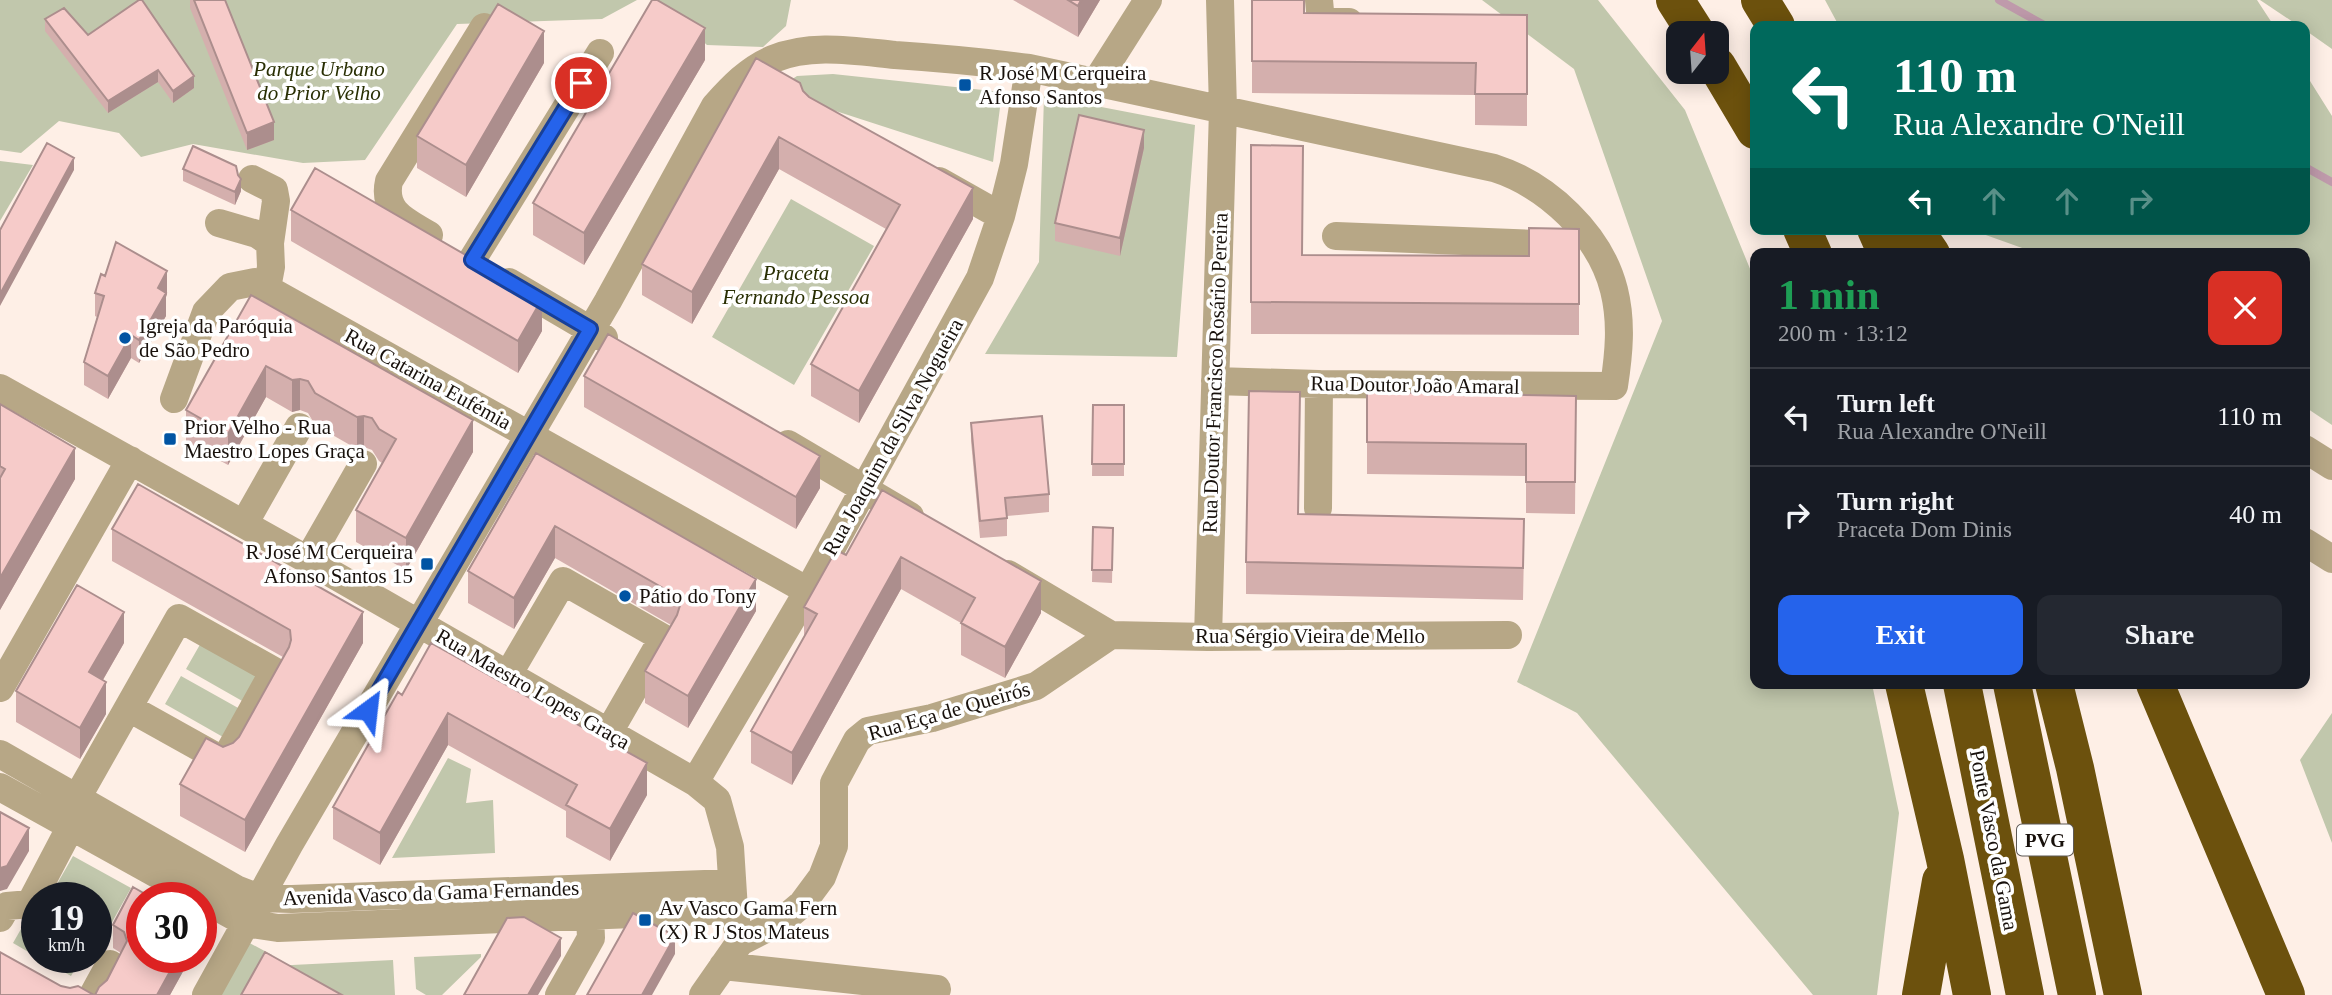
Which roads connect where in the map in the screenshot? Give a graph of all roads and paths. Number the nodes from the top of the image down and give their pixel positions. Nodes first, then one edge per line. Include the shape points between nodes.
1 (1148, 0) edge
2 (1220, 0) edge
3 (1319, 0) edge
4 (1675, 0) edge
5 (1760, 0) edge
6 (1688, 21) edge
7 (1773, 21) edge
8 (1377, 23) edge
9 (484, 27) edge
10 (600, 53) dead end
11 (1029, 68) junction
12 (1096, 82) junction
13 (1728, 84) edge
14 (1223, 109) junction
15 (1750, 122) edge
16 (915, 168) edge
17 (252, 179) dead end
18 (1000, 216) junction
19 (219, 223) dead end
20 (1336, 236) dead end
21 (270, 243) junction
22 (1592, 245) junction
23 (472, 260) junction
24 (267, 288) junction
25 (590, 329) junction
26 (626, 350) edge
27 (1215, 381) junction
28 (1319, 384) junction
29 (0, 388) edge
30 (174, 399) dead end
31 (299, 427) dead end
32 (762, 429) edge
33 (528, 435) junction
34 (2310, 452) edge
35 (130, 460) junction
36 (363, 464) dead end
37 (2332, 466) edge
38 (864, 489) junction
39 (1318, 508) dead end
40 (243, 524) junction
41 (935, 531) edge
42 (2310, 545) edge
43 (982, 558) edge
44 (2332, 559) edge
45 (308, 560) junction
46 (808, 591) junction
47 (419, 623) junction
48 (1111, 635) junction
49 (1508, 635) dead end
50 (1208, 637) junction
51 (508, 675) junction
52 (0, 688) edge
53 (1905, 689) edge
54 (1963, 689) edge
55 (2013, 689) edge
56 (2055, 689) edge
57 (2157, 689) edge
58 (129, 708) junction
59 (608, 732) junction
60 (0, 754) edge
61 (695, 782) junction
62 (0, 787) edge
63 (77, 799) junction
64 (71, 826) junction
65 (1945, 859) junction
66 (172, 882) edge
67 (733, 896) junction
68 (217, 902) edge
69 (252, 911) junction
70 (590, 915) junction
71 (0, 918) edge
72 (740, 942) junction
73 (723, 966) junction
74 (105, 973) edge
75 (937, 989) dead end
76 (93, 995) edge
77 (206, 995) edge
78 (559, 995) edge
79 (703, 995) edge
80 (1921, 995) edge
81 (1972, 995) edge
82 (2025, 995) edge
83 (2077, 995) edge
84 (2123, 995) edge
85 (2286, 995) edge

1 - 12 street
2 - 14 street, Rua Doutor Francisco Rosário Pereira
3 - 8 street via 1321,22
4 - 6 highway
5 - 7 highway
9 - 23 street via 393,173 387,194 398,216
10 - 23 street
11 - 12 street
11 - 18 street, Rua Joaquim da Silva Nogueira
11 - 25 street via 816,50 774,59 755,69 715,106
12 - 14 street
13 - 15 highway
14 - 22 street via 1511,174 1553,199
14 - 27 street, Rua Doutor Francisco Rosário Pereira
16 - 18 street
17 - 21 street via 274,190
18 - 38 street, Rua Joaquim da Silva Nogueira via 980,278
19 - 21 street via 257,233
20 - 22 street
21 - 24 street
22 - 28 street, Rua Doutor João Amaral via 1614,288 1618,313 1620,346 1614,386
23 - 25 street
24 - 30 street, Rua Catarina Eufémia via 255,282 230,286 206,312
24 - 33 street, Rua Catarina Eufémia
25 - 26 street
25 - 33 street
27 - 28 street, Rua Doutor João Amaral
27 - 50 street, Rua Doutor Francisco Rosário Pereira
28 - 39 street
29 - 35 street, Rua Maestro Lopes Graça
31 - 40 street
32 - 38 street
33 - 46 street, Rua Catarina Eufémia
33 - 47 street
34 - 37 street
35 - 40 street, Rua Maestro Lopes Graça
35 - 52 street
36 - 45 street
38 - 41 street
38 - 46 street, Rua Joaquim da Silva Nogueira
40 - 45 street, Rua Maestro Lopes Graça
42 - 44 street
43 - 48 street
45 - 47 street, Rua Maestro Lopes Graça
46 - 61 street, Rua Joaquim da Silva Nogueira
47 - 51 street, Rua Maestro Lopes Graça
47 - 69 street
48 - 50 street, Rua Sérgio Vieira de Mello
48 - 72 street, Rua Eça de Queirós via 1036,686 864,733 834,783 834,846 822,877 789,915
49 - 50 street, Rua Sérgio Vieira de Mello
51 - 59 street, Rua Maestro Lopes Graça
51 - 59 street via 563,581 663,638
53 - 65 highway
54 - 82 highway, Ponte Vasco da Gama / PVG
55 - 83 highway, PVG
56 - 84 highway
57 - 85 highway
58 - 58 street via 224,761 274,671 179,618
58 - 63 street
59 - 61 street, Rua Maestro Lopes Graça
60 - 63 street, Avenida Vasco da Gama Fernandes
61 - 67 street, Rua Maestro Lopes Graça via 717,800 730,847
62 - 64 street, Avenida Vasco da Gama Fernandes
63 - 69 street, Avenida Vasco da Gama Fernandes via 236,890
64 - 66 street, Avenida Vasco da Gama Fernandes
64 - 71 street via 30,904 7,906
65 - 80 highway
65 - 81 highway
67 - 69 street, Avenida Vasco da Gama Fernandes via 292,899
67 - 70 street, Avenida Vasco da Gama Fernandes
67 - 72 street, Rua Maestro Lopes Graça
68 - 69 street, Avenida Vasco da Gama Fernandes
69 - 70 street, Avenida Vasco da Gama Fernandes via 278,928
69 - 77 street
70 - 78 street via 591,938
72 - 73 street
73 - 75 street
73 - 79 street
74 - 76 street

